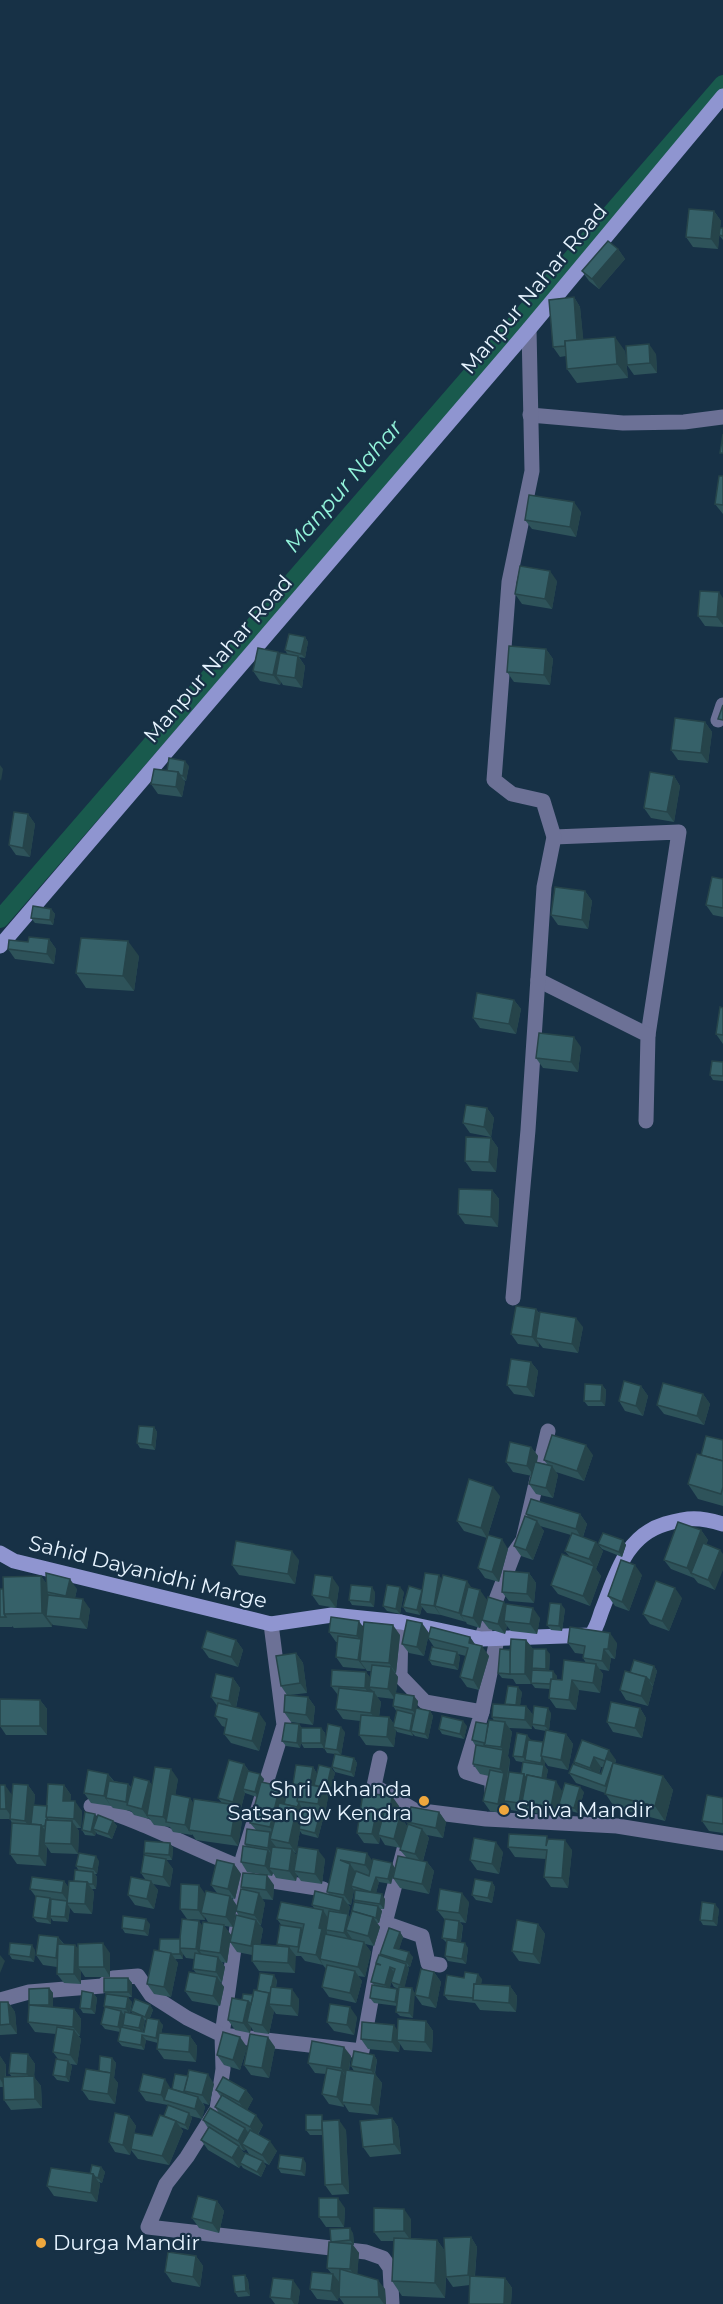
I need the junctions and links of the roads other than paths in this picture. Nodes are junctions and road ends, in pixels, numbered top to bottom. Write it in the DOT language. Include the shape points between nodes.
graph roads {
  1 [pos="723,96"];
  2 [pos="529,329"];
  3 [pos="531,415"];
  4 [pos="723,417"];
  5 [pos="723,705"];
  6 [pos="718,720"];
  7 [pos="554,837"];
  8 [pos="0,946"];
  9 [pos="538,980"];
  10 [pos="648,1035"];
  11 [pos="646,1121"];
  12 [pos="513,1298"];
  13 [pos="548,1431"];
  14 [pos="723,1524"];
  15 [pos="0,1553"];
  16 [pos="401,1622"];
  17 [pos="271,1624"];
  18 [pos="481,1639"];
  19 [pos="497,1639"];
  20 [pos="482,1712"];
  21 [pos="380,1758"];
  22 [pos="91,1806"];
  23 [pos="414,1810"];
  24 [pos="486,1819"];
  25 [pos="723,1843"];
  26 [pos="242,1871"];
  27 [pos="323,1889"];
  28 [pos="385,1923"];
  29 [pos="440,1965"];
  30 [pos="0,2000"];
  31 [pos="222,2035"];
  32 [pos="392,2304"];
  1 -- 2 [label="street, Manpur Nahar Road"];
  2 -- 3 [label="street"];
  2 -- 8 [label="street, Manpur Nahar Road"];
  3 -- 4 [label="street" via="623,423"];
  3 -- 7 [label="street" via="532,471 509,582 494,780 512,794 543,801"];
  5 -- 6 [label="street"];
  7 -- 9 [label="street" via="544,887"];
  7 -- 10 [label="street" via="679,832"];
  9 -- 10 [label="street"];
  9 -- 12 [label="street"];
  10 -- 11 [label="street"];
  13 -- 18 [label="street" via="523,1540 514,1553"];
  14 -- 19 [label="street, Sahid Dayanidhi Marge" via="702,1517 679,1520 636,1539 618,1569 591,1635"];
  15 -- 17 [label="street, Sahid Dayanidhi Marge" via="24,1564"];
  16 -- 17 [label="street, Sahid Dayanidhi Marge" via="332,1615"];
  16 -- 18 [label="street, Sahid Dayanidhi Marge"];
  16 -- 20 [label="street" via="400,1676 425,1702"];
  17 -- 26 [label="street" via="284,1725"];
  18 -- 19 [label="street, Sahid Dayanidhi Marge"];
  19 -- 20 [label="street"];
  20 -- 24 [label="street" via="465,1768 466,1772 494,1783"];
  21 -- 23 [label="street" via="374,1786"];
  22 -- 26 [label="street" via="147,1824"];
  23 -- 24 [label="street"];
  23 -- 28 [label="street"];
  24 -- 25 [label="street" via="617,1826"];
  26 -- 27 [label="street"];
  26 -- 31 [label="street"];
  28 -- 29 [label="street" via="422,1936 428,1963"];
  28 -- 31 [label="street" via="362,2051"];
  30 -- 31 [label="street" via="29,1992 102,1986 113,1978 138,1976 151,1995"];
  31 -- 32 [label="street" via="223,2069 217,2109 166,2184 148,2227 366,2252 383,2258 390,2268"];
}
